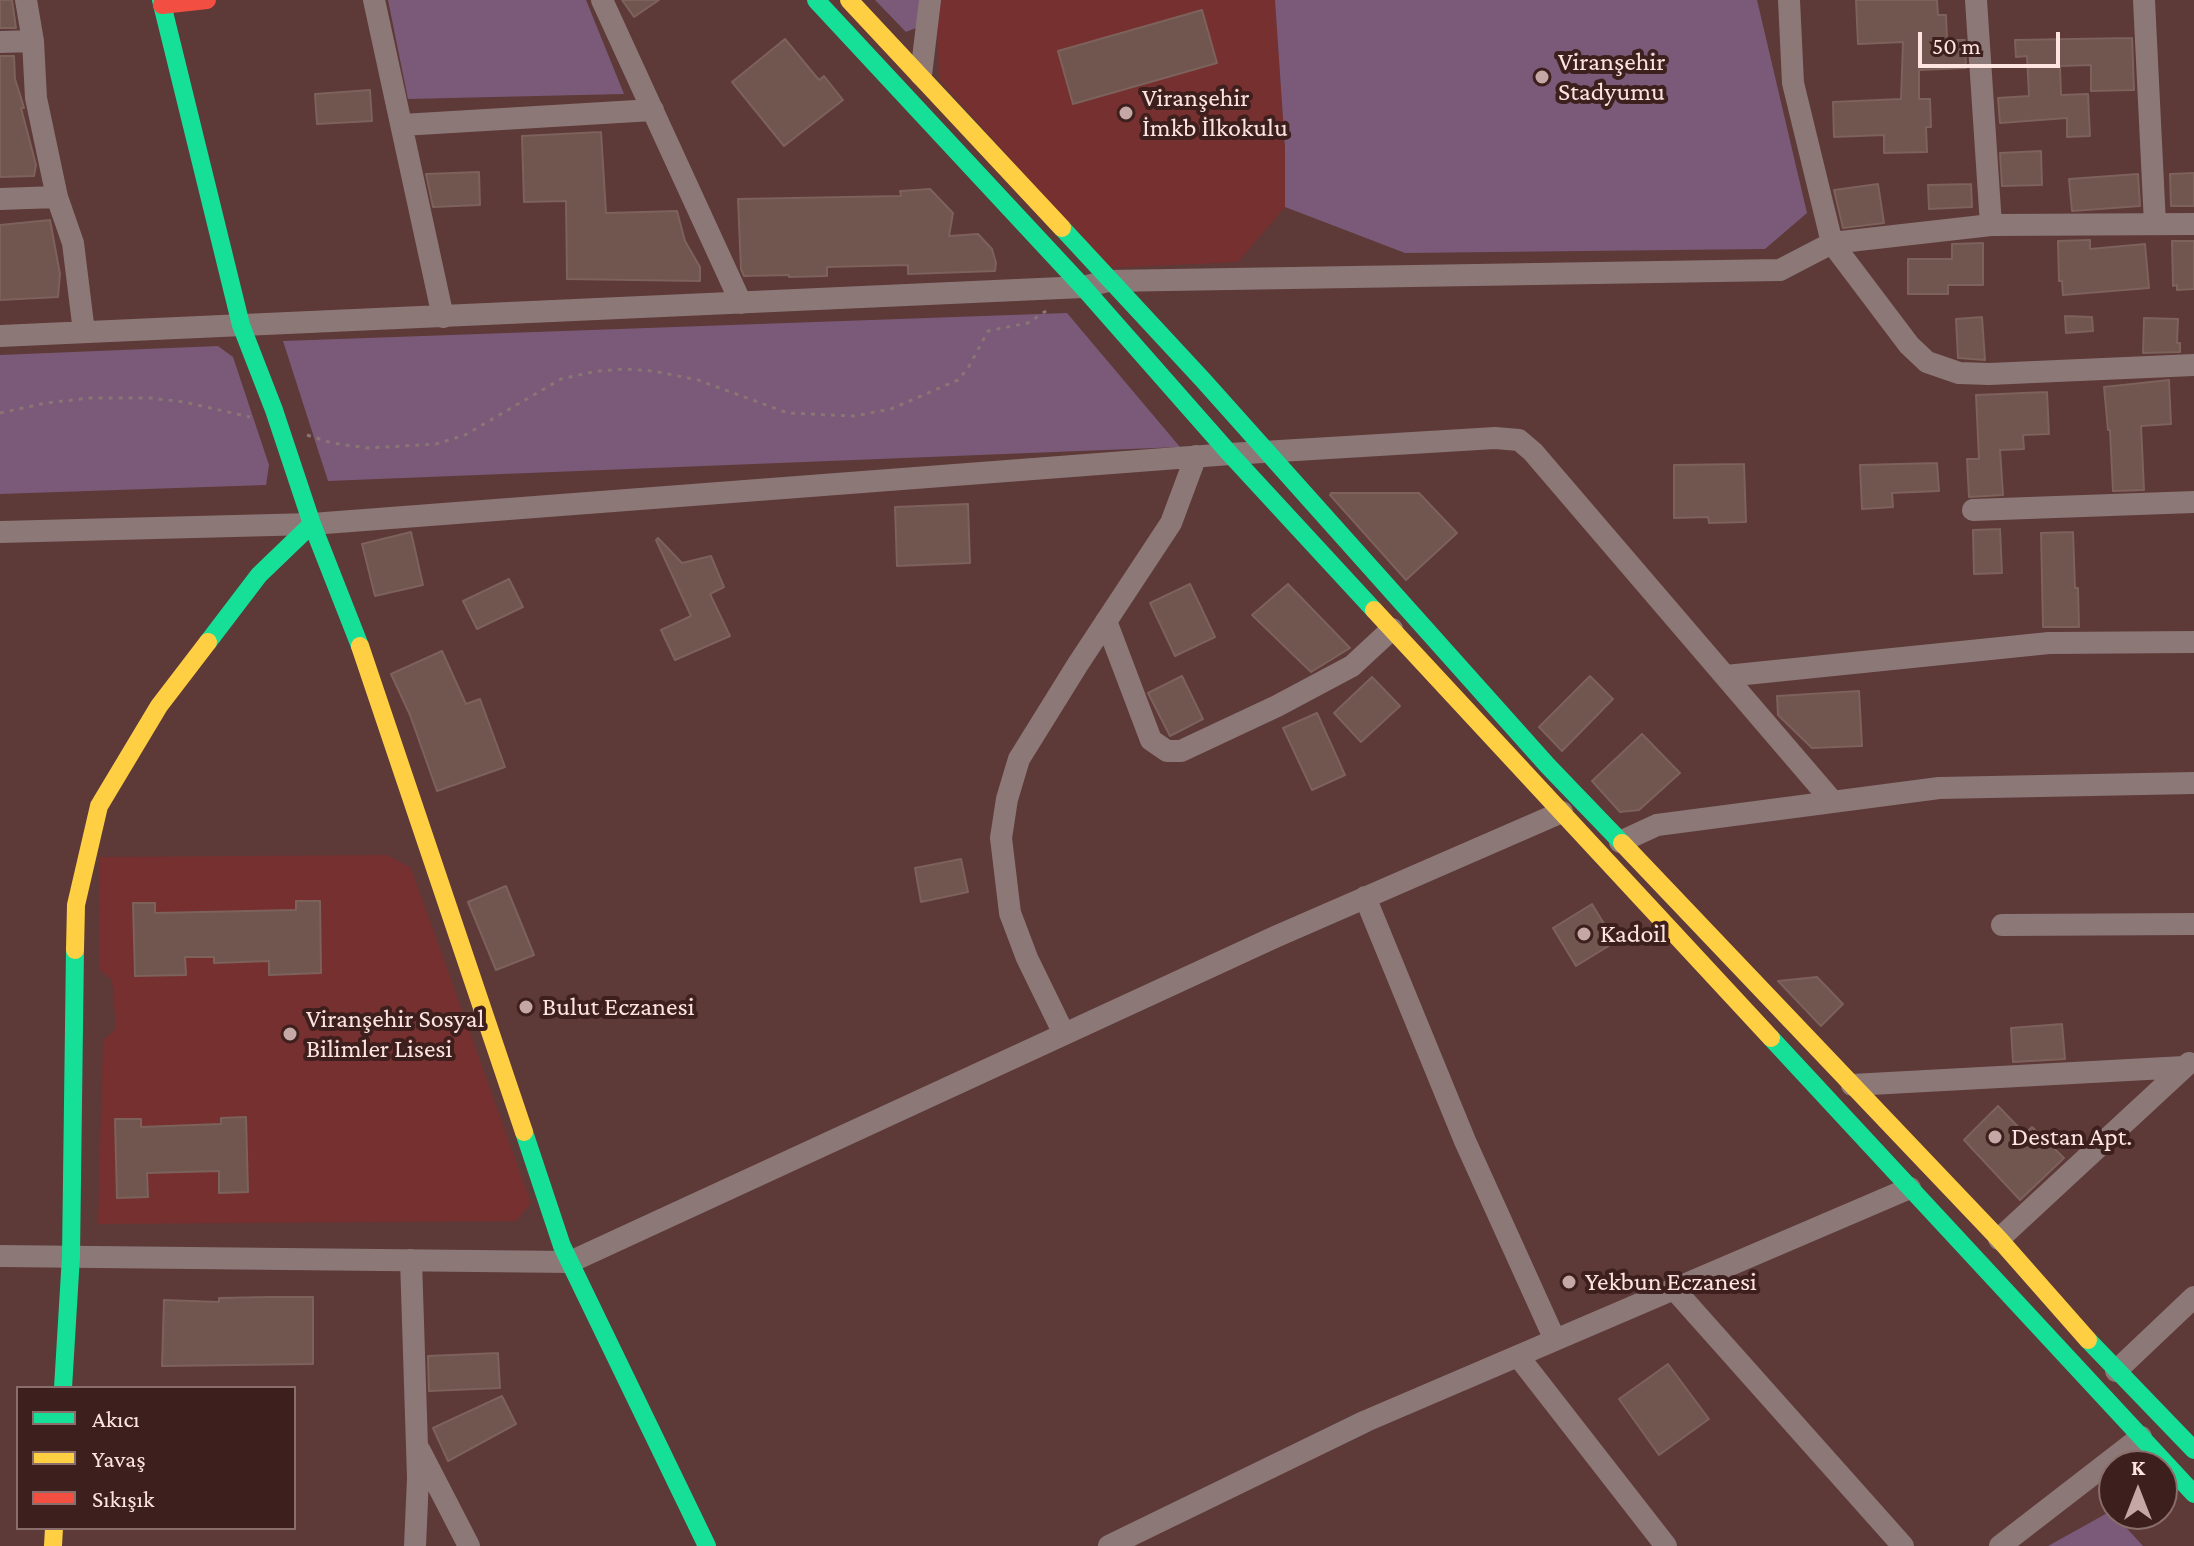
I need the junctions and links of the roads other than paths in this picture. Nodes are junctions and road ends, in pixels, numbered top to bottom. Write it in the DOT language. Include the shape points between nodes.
graph roads {
  1 [pos="26,0"];
  2 [pos="207,0"];
  3 [pos="374,0"];
  4 [pos="602,0"];
  5 [pos="816,0"];
  6 [pos="849,0"];
  7 [pos="930,0"];
  8 [pos="1789,0"];
  9 [pos="1976,0"];
  10 [pos="2144,0"];
  11 [pos="162,2"];
  12 [pos="33,41"];
  13 [pos="0,42"];
  14 [pos="921,75"];
  15 [pos="653,110"];
  16 [pos="402,125"];
  17 [pos="57,197"];
  18 [pos="0,199"];
  19 [pos="2155,224"];
  20 [pos="2194,224"];
  21 [pos="1991,225"];
  22 [pos="1832,243"];
  23 [pos="1108,281"];
  24 [pos="1083,287"];
  25 [pos="741,303"];
  26 [pos="443,317"];
  27 [pos="241,325"];
  28 [pos="84,332"];
  29 [pos="0,336"];
  30 [pos="2194,365"];
  31 [pos="1267,452"];
  32 [pos="1230,454"];
  33 [pos="1196,456"];
  34 [pos="2194,502"];
  35 [pos="1973,510"];
  36 [pos="312,524"];
  37 [pos="0,532"];
  38 [pos="1106,621"];
  39 [pos="1392,629"];
  40 [pos="2194,642"];
  41 [pos="1726,676"];
  42 [pos="2194,783"];
  43 [pos="1833,802"];
  44 [pos="1562,812"];
  45 [pos="1620,842"];
  46 [pos="1365,897"];
  47 [pos="2194,924"];
  48 [pos="2002,925"];
  49 [pos="1064,1034"];
  50 [pos="2189,1063"];
  51 [pos="1852,1085"];
  52 [pos="1910,1188"];
  53 [pos="1999,1239"];
  54 [pos="0,1256"];
  55 [pos="71,1256"];
  56 [pos="411,1260"];
  57 [pos="570,1262"];
  58 [pos="1674,1289"];
  59 [pos="2194,1297"];
  60 [pos="1555,1340"];
  61 [pos="1518,1356"];
  62 [pos="2116,1371"];
  63 [pos="63,1386"];
  64 [pos="2141,1437"];
  65 [pos="417,1444"];
  66 [pos="2194,1450"];
  67 [pos="2194,1494"];
  68 [pos="415,1546"];
  69 [pos="469,1546"];
  70 [pos="707,1546"];
  71 [pos="1109,1546"];
  72 [pos="1666,1546"];
  73 [pos="1903,1546"];
  74 [pos="2000,1546"];
  1 -- 12 [label="street"];
  2 -- 11 [label="street"];
  3 -- 16 [label="street"];
  4 -- 15 [label="street"];
  5 -- 24 [label="street"];
  6 -- 14 [label="street"];
  7 -- 14 [label="street"];
  8 -- 22 [label="street" via="1793,83"];
  9 -- 21 [label="street"];
  10 -- 19 [label="street"];
  11 -- 27 [label="street"];
  12 -- 13 [label="street"];
  12 -- 17 [label="street" via="36,98"];
  14 -- 23 [label="street"];
  15 -- 16 [label="street"];
  15 -- 25 [label="street"];
  16 -- 26 [label="street"];
  17 -- 18 [label="street"];
  17 -- 28 [label="street" via="73,243"];
  19 -- 20 [label="street"];
  19 -- 21 [label="street"];
  21 -- 22 [label="street"];
  22 -- 23 [label="street" via="1780,270"];
  22 -- 30 [label="street" via="1909,345 1941,368 1989,374"];
  23 -- 24 [label="street"];
  23 -- 31 [label="street"];
  24 -- 25 [label="street"];
  24 -- 32 [label="street"];
  25 -- 26 [label="street"];
  26 -- 27 [label="street"];
  27 -- 28 [label="street"];
  27 -- 36 [label="street"];
  28 -- 29 [label="street"];
  31 -- 32 [label="street"];
  31 -- 41 [label="street" via="1519,440"];
  31 -- 45 [label="street"];
  32 -- 33 [label="street"];
  32 -- 39 [label="street"];
  33 -- 36 [label="street"];
  33 -- 38 [label="street" via="1171,523"];
  34 -- 35 [label="street"];
  36 -- 37 [label="street"];
  36 -- 55 [label="street" via="259,575 159,706 99,806 76,905"];
  36 -- 57 [label="street" via="371,676"];
  38 -- 39 [label="street" via="1151,740 1167,751 1181,751 1352,666"];
  38 -- 49 [label="street" via="1019,759 1001,838 1010,913"];
  39 -- 44 [label="street"];
  40 -- 41 [label="street" via="2049,643"];
  41 -- 43 [label="street"];
  42 -- 43 [label="street" via="1939,788"];
  43 -- 45 [label="street" via="1657,825"];
  44 -- 46 [label="street"];
  44 -- 52 [label="street"];
  45 -- 51 [label="street"];
  46 -- 49 [label="street"];
  46 -- 60 [label="street" via="1465,1141"];
  47 -- 48 [label="street"];
  49 -- 57 [label="street"];
  50 -- 51 [label="street"];
  50 -- 53 [label="street"];
  51 -- 53 [label="street"];
  52 -- 58 [label="street"];
  52 -- 64 [label="street"];
  53 -- 62 [label="street"];
  54 -- 55 [label="street"];
  55 -- 56 [label="street"];
  55 -- 63 [label="street"];
  56 -- 57 [label="street"];
  56 -- 65 [label="street"];
  57 -- 70 [label="street"];
  58 -- 60 [label="street"];
  58 -- 73 [label="street"];
  59 -- 62 [label="street"];
  60 -- 61 [label="street"];
  61 -- 71 [label="street" via="1366,1421"];
  61 -- 72 [label="street"];
  62 -- 66 [label="street"];
  64 -- 67 [label="street"];
  64 -- 74 [label="street"];
  65 -- 68 [label="street"];
  65 -- 69 [label="street"];
}
